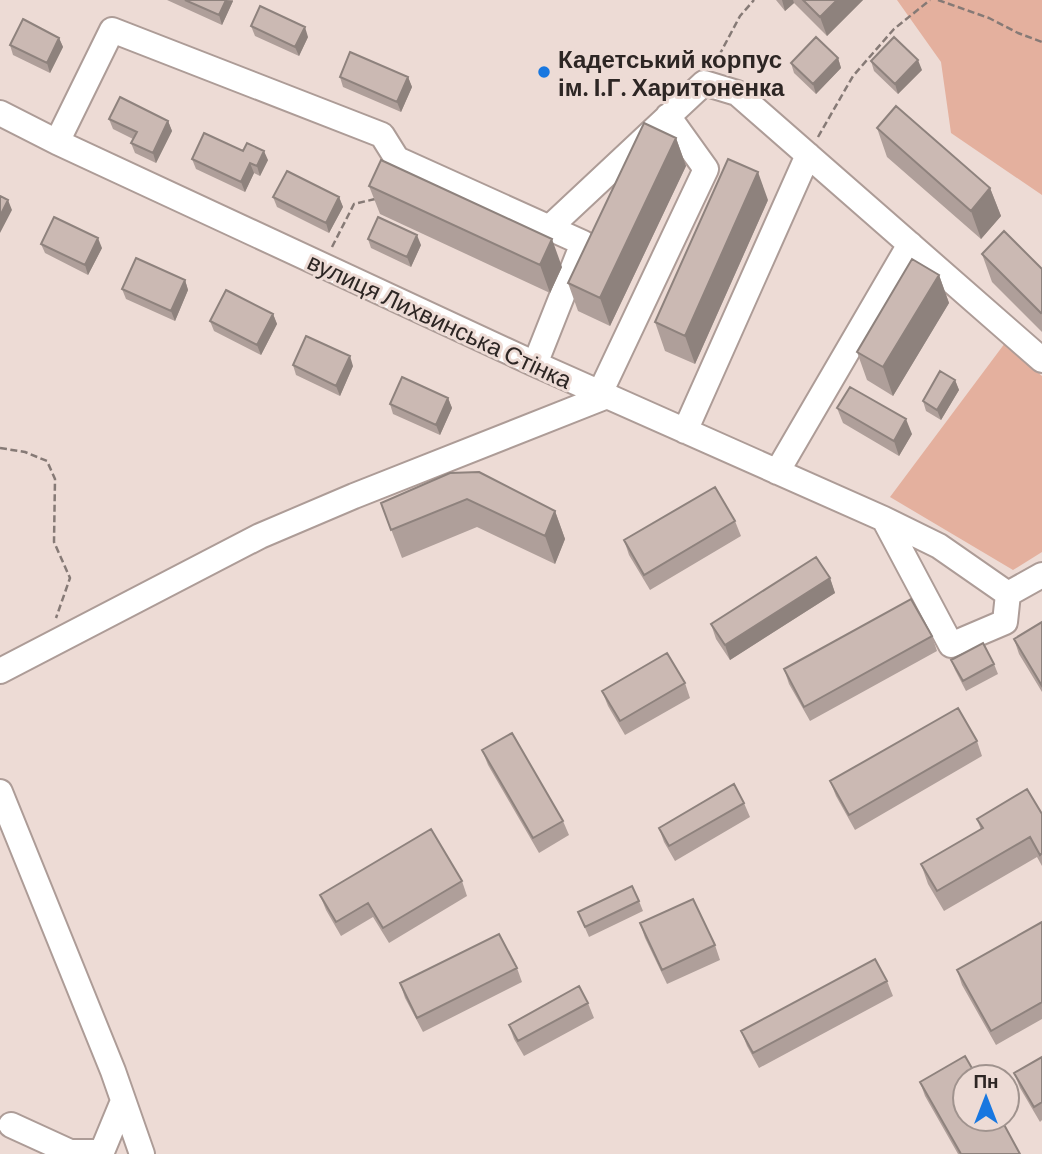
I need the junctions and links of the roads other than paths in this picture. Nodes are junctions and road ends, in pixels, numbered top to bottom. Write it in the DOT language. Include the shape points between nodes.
graph roads {
  1 [pos="0,113"];
  2 [pos="668,116"];
  3 [pos="57,142"];
  4 [pos="808,155"];
  5 [pos="548,228"];
  6 [pos="910,244"];
  7 [pos="1042,360"];
  8 [pos="536,364"];
  9 [pos="604,395"];
  10 [pos="685,431"];
  11 [pos="777,471"];
  12 [pos="884,519"];
  13 [pos="1042,575"];
  14 [pos="1008,594"];
  15 [pos="0,671"];
  16 [pos="0,792"];
  17 [pos="123,1101"];
  18 [pos="11,1125"];
  19 [pos="102,1153"];
  20 [pos="142,1154"];
  1 -- 3 [label="street, вулиця Лихвинська Стінка"];
  2 -- 4 [label="street" via="704,83 737,93"];
  2 -- 5 [label="street"];
  2 -- 9 [label="street" via="706,169"];
  3 -- 5 [label="street" via="112,30 382,135 397,159"];
  3 -- 8 [label="street, вулиця Лихвинська Стінка"];
  4 -- 6 [label="street"];
  4 -- 10 [label="street"];
  5 -- 8 [label="street" via="583,243"];
  6 -- 7 [label="street"];
  6 -- 11 [label="street"];
  8 -- 9 [label="street, вулиця Лихвинська Стінка"];
  9 -- 10 [label="street, вулиця Лихвинська Стінка"];
  9 -- 15 [label="street" via="260,536"];
  10 -- 11 [label="street, вулиця Лихвинська Стінка"];
  11 -- 12 [label="street, вулиця Лихвинська Стінка"];
  12 -- 14 [label="street, вулиця Лихвинська Стінка" via="939,546"];
  12 -- 14 [label="street" via="951,645 1005,622"];
  13 -- 14 [label="street"];
  16 -- 17 [label="street"];
  17 -- 19 [label="street"];
  17 -- 20 [label="street"];
  18 -- 19 [label="street" via="70,1152"];
}
